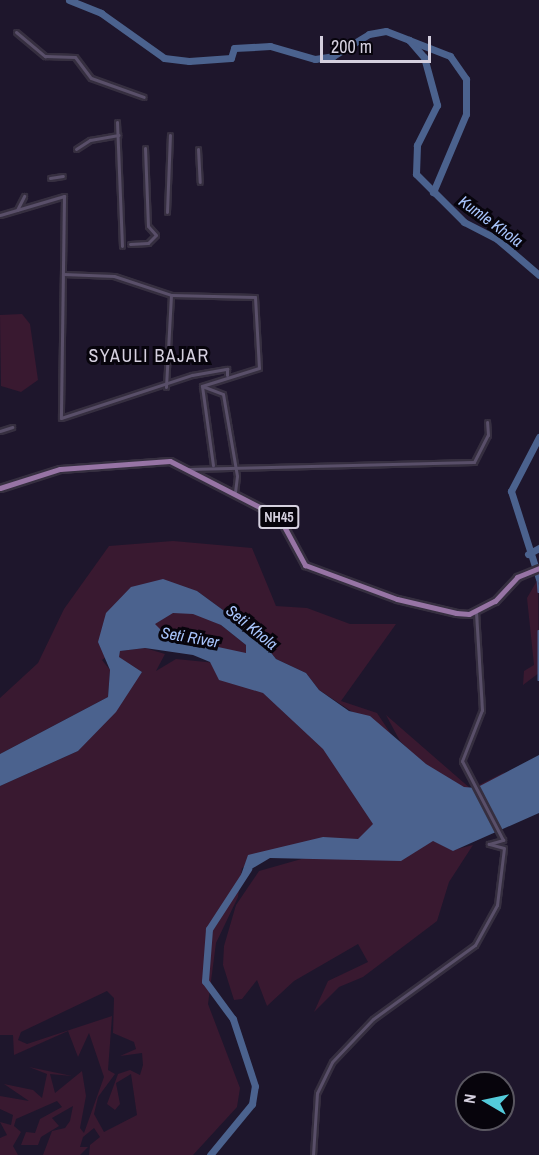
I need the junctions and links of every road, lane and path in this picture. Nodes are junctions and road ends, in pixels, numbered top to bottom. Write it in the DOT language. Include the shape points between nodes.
graph roads {
  1 [pos="16,32"];
  2 [pos="144,97"];
  3 [pos="117,122"];
  4 [pos="119,135"];
  5 [pos="170,135"];
  6 [pos="145,148"];
  7 [pos="76,149"];
  8 [pos="198,149"];
  9 [pos="63,176"];
  10 [pos="50,178"];
  11 [pos="200,182"];
  12 [pos="24,196"];
  13 [pos="16,211"];
  14 [pos="167,212"];
  15 [pos="0,215"];
  16 [pos="130,244"];
  17 [pos="122,246"];
  18 [pos="63,274"];
  19 [pos="171,295"];
  20 [pos="227,375"];
  21 [pos="202,386"];
  22 [pos="166,387"];
  23 [pos="487,422"];
  24 [pos="12,427"];
  25 [pos="0,431"];
  26 [pos="213,465"];
  27 [pos="236,466"];
  28 [pos="189,469"];
  29 [pos="0,488"];
  30 [pos="235,493"];
  31 [pos="539,568"];
  32 [pos="476,612"];
  33 [pos="313,1155"];
  1 -- 2 [label="street" via="45,56 75,57 91,78"];
  3 -- 4 [label="street"];
  4 -- 7 [label="street" via="90,140"];
  4 -- 17 [label="street"];
  5 -- 14 [label="street"];
  6 -- 16 [label="street" via="148,226 156,235 148,243"];
  8 -- 11 [label="street"];
  9 -- 10 [label="street"];
  12 -- 13 [label="street"];
  13 -- 15 [label="street"];
  13 -- 18 [label="street" via="64,196"];
  18 -- 19 [label="street" via="114,276"];
  18 -- 22 [label="street" via="62,418"];
  19 -- 20 [label="street" via="255,297 259,368"];
  19 -- 22 [label="street"];
  20 -- 21 [label="street"];
  20 -- 22 [label="street" via="227,369 192,375"];
  21 -- 26 [label="street"];
  21 -- 27 [label="street" via="223,394"];
  23 -- 27 [label="street" via="488,435 474,462"];
  24 -- 25 [label="street"];
  26 -- 27 [label="street"];
  26 -- 28 [label="street"];
  27 -- 30 [label="street"];
  28 -- 29 [label="main road, NH45" via="162,460 60,469"];
  28 -- 30 [label="main road, NH45"];
  30 -- 32 [label="main road, NH45" via="279,517 305,565 414,604"];
  31 -- 32 [label="main road" via="524,573"];
  32 -- 33 [label="street" via="482,710 462,757 464,769 503,842 489,844 504,848 500,893 480,939 368,1024 332,1062 317,1093"];
}
